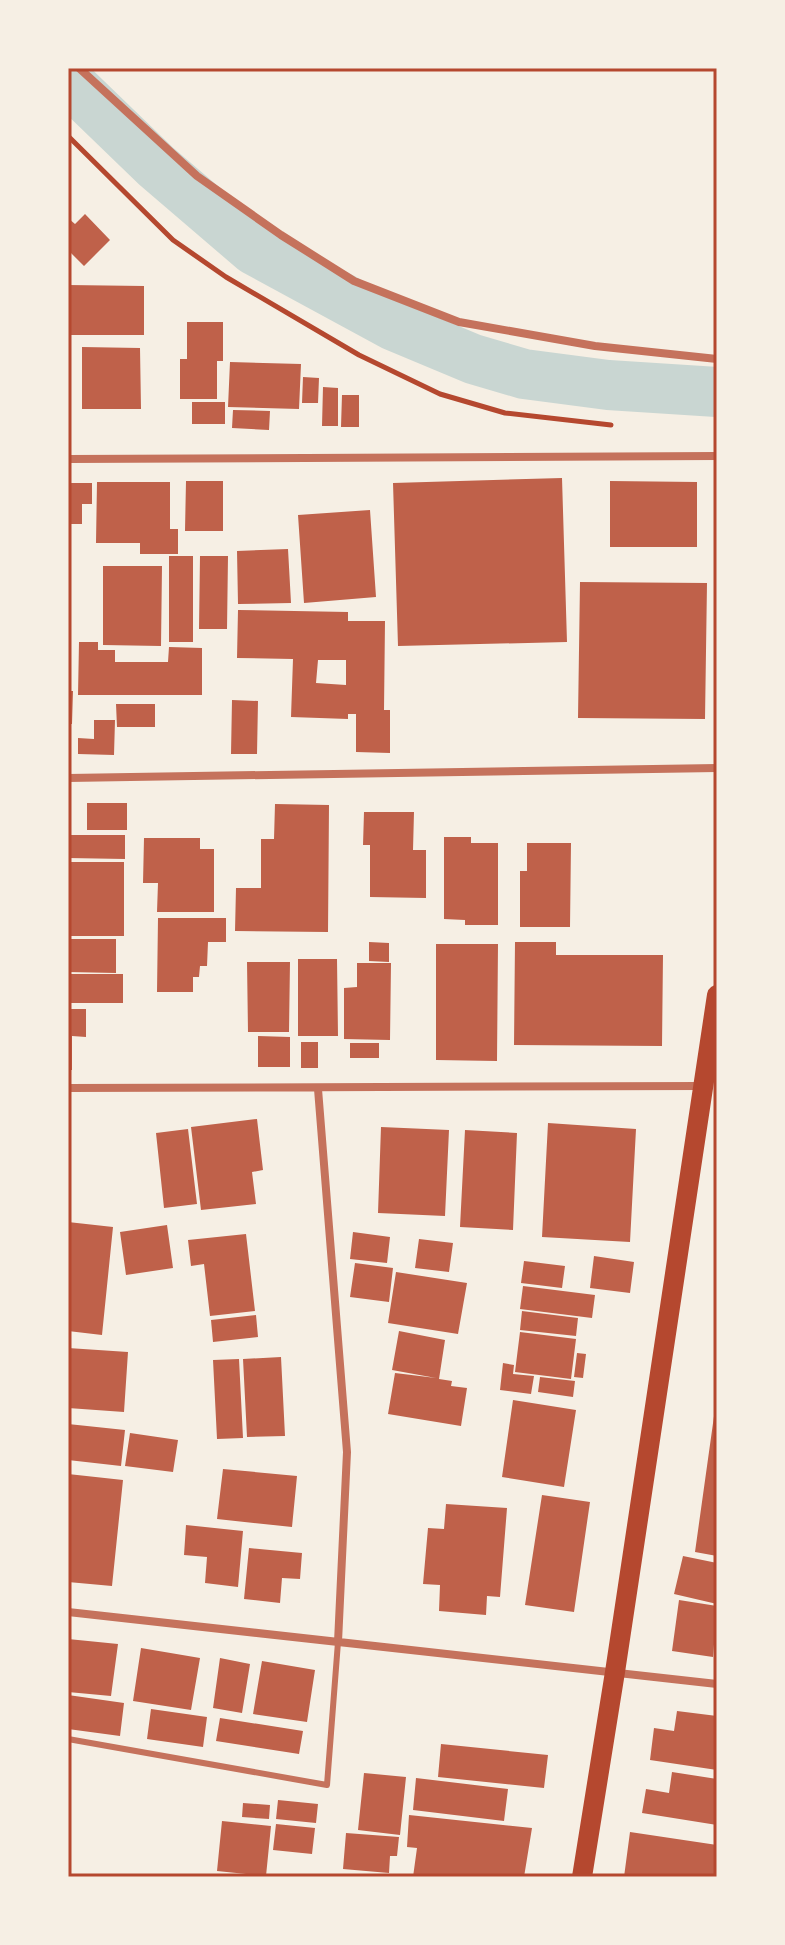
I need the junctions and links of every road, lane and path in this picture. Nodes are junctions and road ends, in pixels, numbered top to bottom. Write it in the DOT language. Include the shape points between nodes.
graph roads {
  1 [pos="79,68"];
  2 [pos="68,136"];
  3 [pos="717,359"];
  4 [pos="625,426"];
  5 [pos="717,456"];
  6 [pos="68,459"];
  7 [pos="717,768"];
  8 [pos="68,778"];
  9 [pos="717,995"];
  10 [pos="715,1019"];
  11 [pos="702,1086"];
  12 [pos="68,1088"];
  13 [pos="318,1089"];
  14 [pos="68,1612"];
  15 [pos="338,1642"];
  16 [pos="615,1672"];
  17 [pos="717,1684"];
  18 [pos="68,1739"];
  19 [pos="582,1877"];
  1 -- 3 [label="street" via="197,176 354,281 459,322 595,346"];
  2 -- 4 [label="path" via="173,240 359,355 440,394 505,413"];
  5 -- 6 [label="street"];
  7 -- 8 [label="street"];
  9 -- 10 [label="main road"];
  10 -- 11 [label="main road"];
  11 -- 13 [label="street"];
  11 -- 16 [label="main road"];
  12 -- 13 [label="street"];
  13 -- 15 [label="street" via="347,1452"];
  14 -- 15 [label="street"];
  15 -- 16 [label="street"];
  15 -- 18 [label="lane" via="327,1785"];
  16 -- 17 [label="street"];
  16 -- 19 [label="main road"];
}
